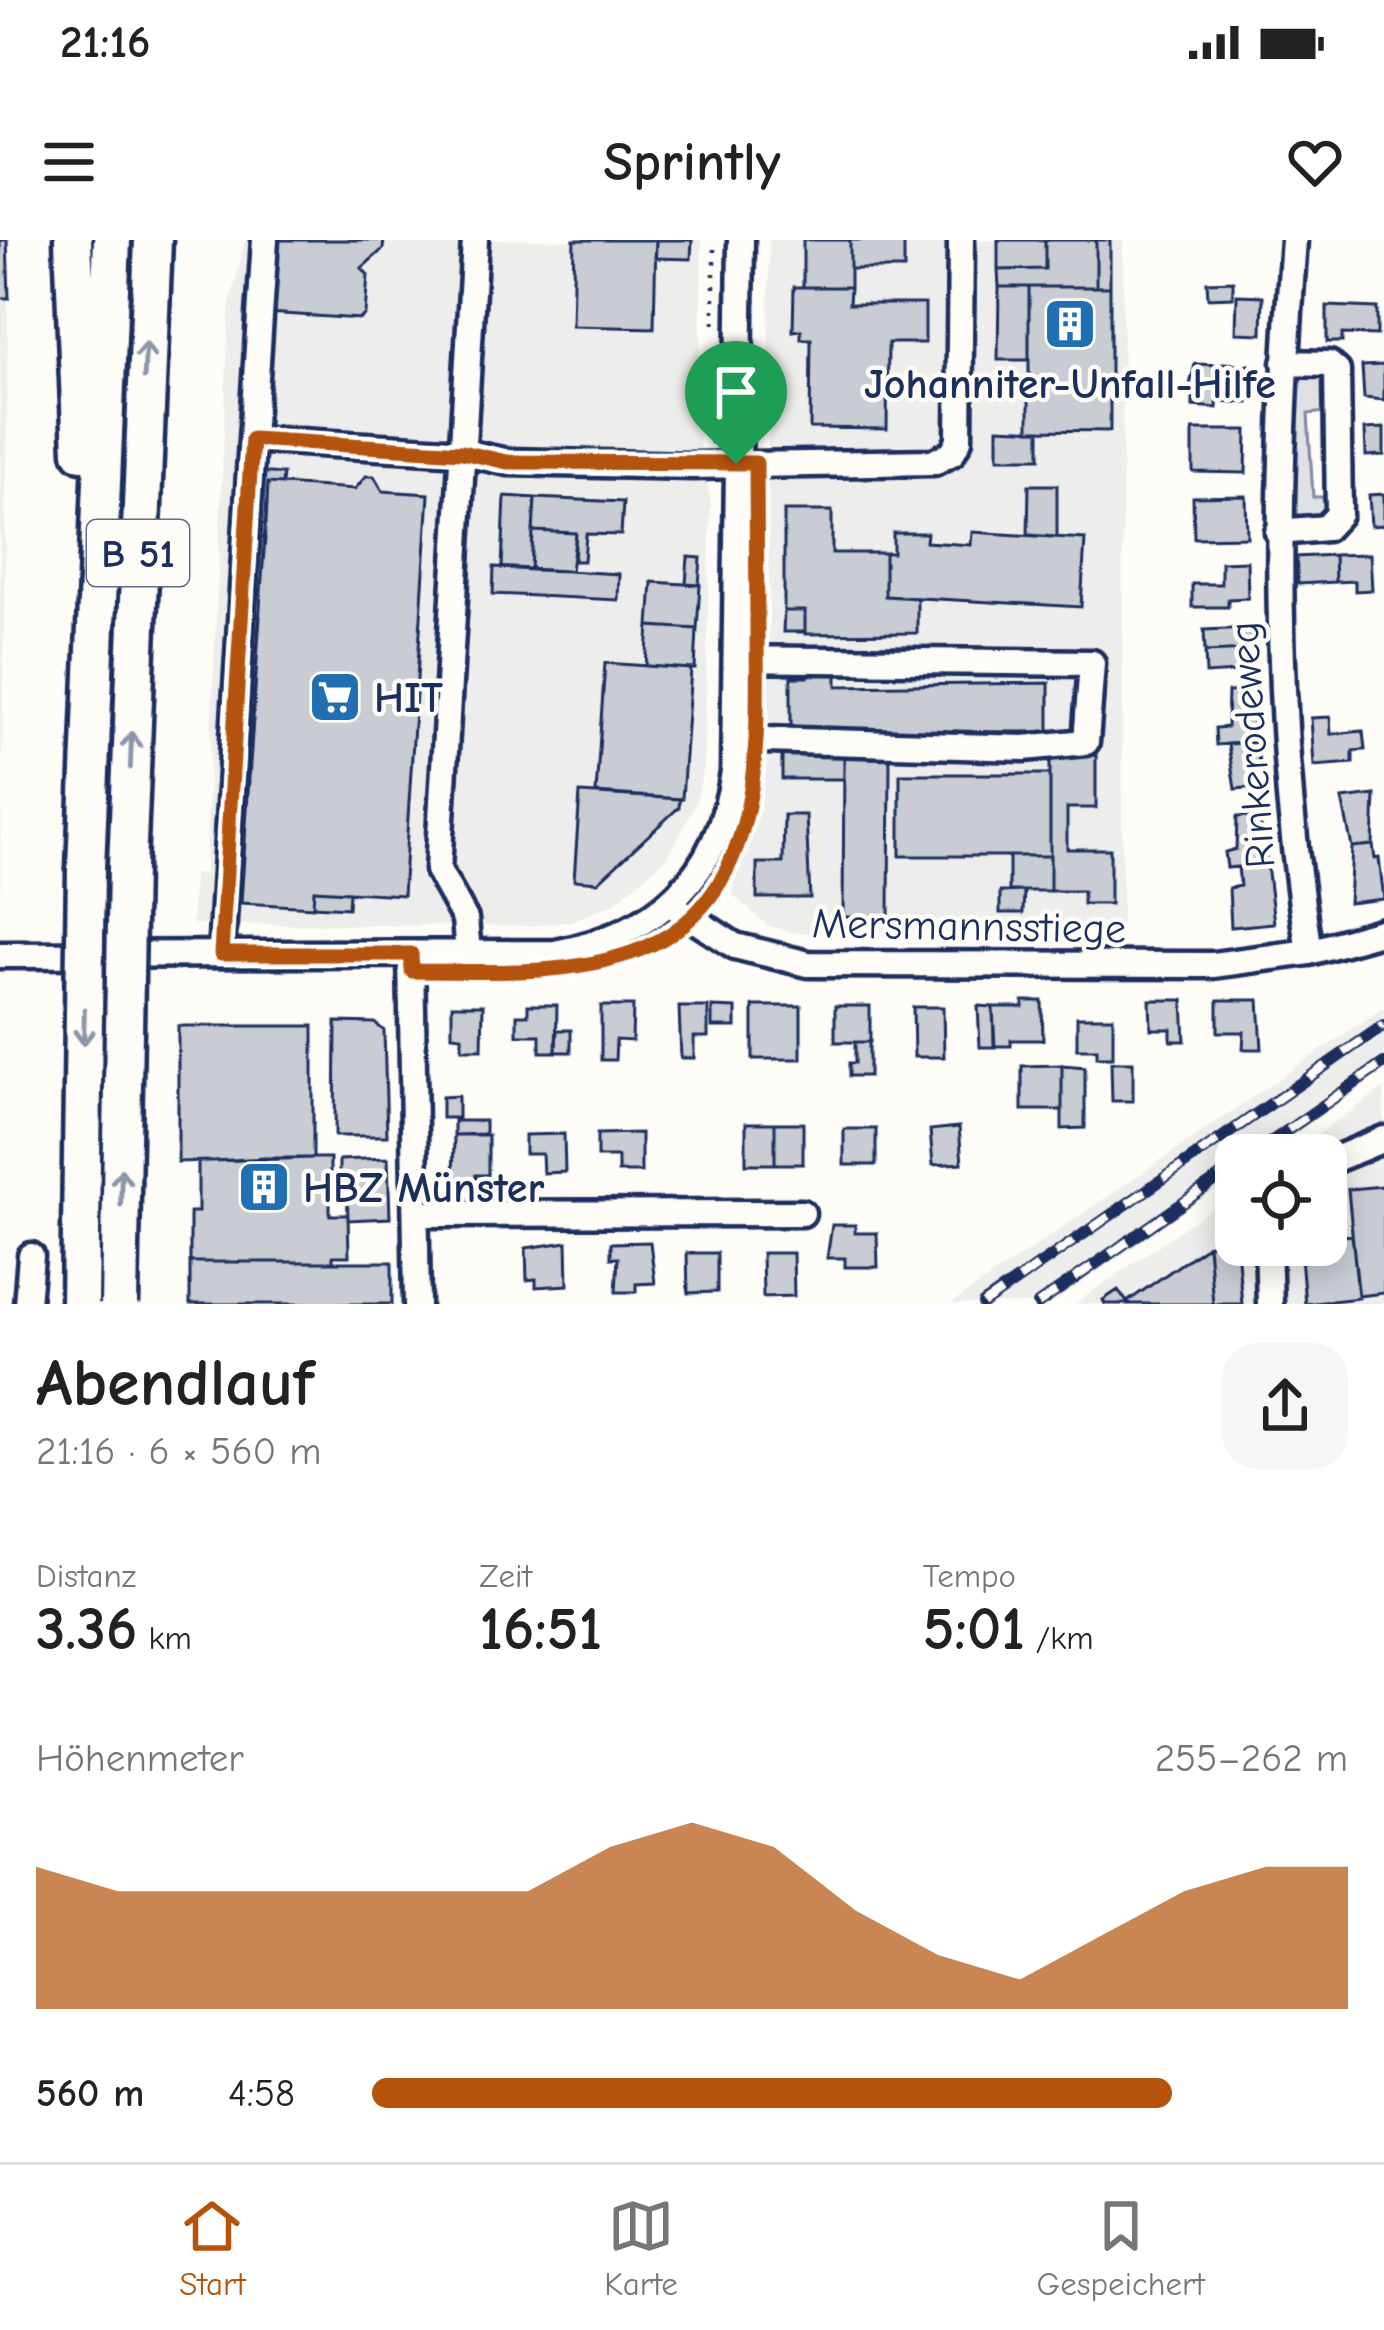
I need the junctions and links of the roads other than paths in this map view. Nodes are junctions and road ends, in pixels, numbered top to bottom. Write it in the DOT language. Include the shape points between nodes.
graph roads {
  1 [pos="73,240"];
  2 [pos="112,240"];
  3 [pos="153,240"];
  4 [pos="265,240"];
  5 [pos="475,240"];
  6 [pos="741,240"];
  7 [pos="961,240"];
  8 [pos="1294,240"];
  9 [pos="1285,363"];
  10 [pos="252,439"];
  11 [pos="462,452"];
  12 [pos="726,464"];
  13 [pos="1278,532"];
  14 [pos="94,621"];
  15 [pos="736,659"];
  16 [pos="736,740"];
  17 [pos="670,904"];
  18 [pos="1384,931"];
  19 [pos="1309,952"];
  20 [pos="221,954"];
  21 [pos="411,954"];
  22 [pos="0,955"];
  23 [pos="468,955"];
  24 [pos="1384,1139"];
  25 [pos="1347,1154"];
  26 [pos="802,1213"];
  27 [pos="416,1214"];
  28 [pos="31,1256"];
  29 [pos="1269,1266"];
  30 [pos="28,1304"];
  31 [pos="80,1304"];
  32 [pos="119,1304"];
  33 [pos="417,1304"];
  34 [pos="1270,1304"];
  1 -- 14 [label="highway, B 51"];
  2 -- 14 [label="highway, B 51"];
  32 -- 3 [label="highway, B 51, one-way, bridge"];
  4 -- 10 [label="street"];
  5 -- 11 [label="street"];
  6 -- 12 [label="street"];
  7 -- 12 [label="street" via="959,440 952,453 919,463"];
  8 -- 9 [label="street, Rinkerodeweg"];
  9 -- 13 [label="street, Rinkerodeweg"];
  9 -- 13 [label="street" via="1337,371 1340,514 1326,528"];
  10 -- 11 [label="street"];
  10 -- 20 [label="street"];
  11 -- 12 [label="street" via="507,462"];
  11 -- 23 [label="street" via="438,869 465,919"];
  12 -- 15 [label="street"];
  13 -- 19 [label="street, Rinkerodeweg" via="1290,779"];
  14 -- 31 [label="highway, B 51, one-way, bridge"];
  15 -- 16 [label="street"];
  15 -- 16 [label="street" via="1092,663 1086,742 1024,748"];
  16 -- 17 [label="street" via="718,837"];
  17 -- 19 [label="street, Mersmannsstiege" via="735,946 808,964 1161,966"];
  17 -- 23 [label="street" via="633,930 587,946"];
  18 -- 19 [label="street, Mersmannsstiege"];
  20 -- 21 [label="street"];
  20 -- 22 [label="street"];
  21 -- 23 [label="street"];
  21 -- 27 [label="street"];
  24 -- 25 [label="street"];
  26 -- 27 [label="street"];
  27 -- 33 [label="street"];
  28 -- 30 [label="street"];
  29 -- 34 [label="street"];
}
